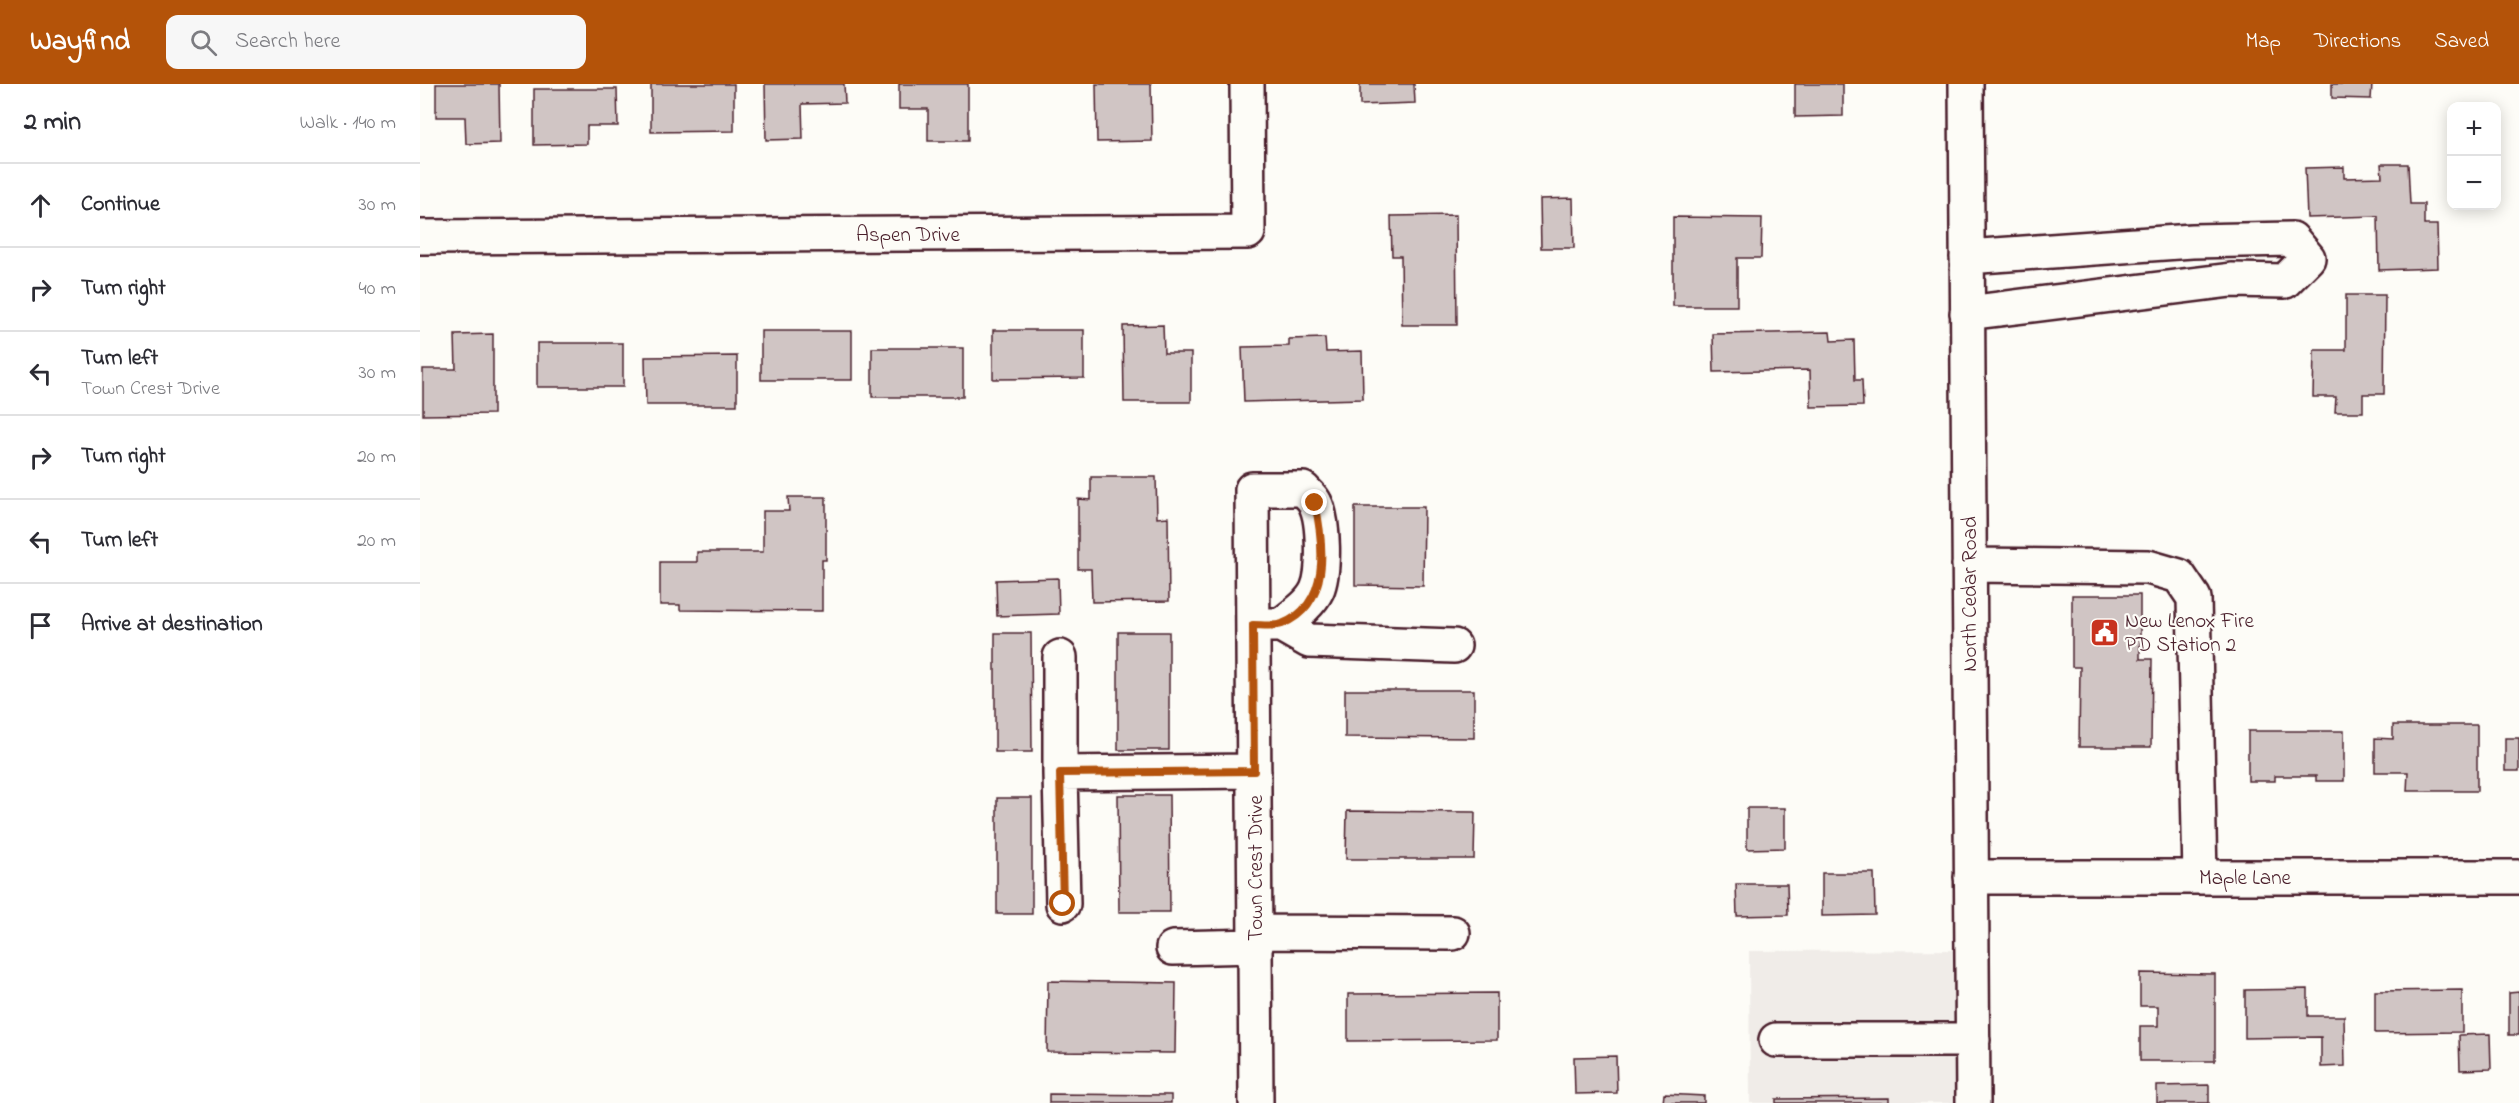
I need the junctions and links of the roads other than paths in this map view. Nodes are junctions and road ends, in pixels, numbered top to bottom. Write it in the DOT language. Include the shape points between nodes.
graph roads {
  1 [pos="1247,84"];
  2 [pos="1966,84"];
  3 [pos="420,237"];
  4 [pos="1967,257"];
  5 [pos="1967,313"];
  6 [pos="1969,565"];
  7 [pos="1267,625"];
  8 [pos="1454,646"];
  9 [pos="1060,657"];
  10 [pos="1254,771"];
  11 [pos="1060,773"];
  12 [pos="1971,877"];
  13 [pos="2200,877"];
  14 [pos="2519,877"];
  15 [pos="1063,904"];
  16 [pos="1453,933"];
  17 [pos="1255,939"];
  18 [pos="1173,948"];
  19 [pos="1776,1040"];
  20 [pos="1972,1040"];
  21 [pos="1256,1103"];
  22 [pos="1973,1103"];
  1 -- 3 [label="street, Aspen Drive" via="1248,232"];
  2 -- 4 [label="street, North Cedar Road"];
  4 -- 5 [label="street, North Cedar Road"];
  4 -- 5 [label="street" via="2192,241 2292,239 2308,258 2285,281 2231,280"];
  5 -- 6 [label="street, North Cedar Road"];
  6 -- 12 [label="street, North Cedar Road"];
  6 -- 13 [label="street" via="2148,567 2179,576 2194,598"];
  7 -- 7 [label="street, Town Crest Drive" via="1252,489 1303,489 1315,503 1322,534 1317,590 1306,604"];
  7 -- 8 [label="street" via="1309,641"];
  7 -- 10 [label="street, Town Crest Drive"];
  9 -- 11 [label="street"];
  10 -- 11 [label="street"];
  10 -- 17 [label="street, Town Crest Drive"];
  11 -- 15 [label="street"];
  12 -- 13 [label="street, Maple Lane"];
  12 -- 20 [label="street, North Cedar Road"];
  13 -- 14 [label="street, Maple Lane"];
  16 -- 17 [label="street"];
  17 -- 18 [label="street"];
  17 -- 21 [label="street, Town Crest Drive"];
  19 -- 20 [label="street"];
  20 -- 22 [label="street, North Cedar Road"];
}
